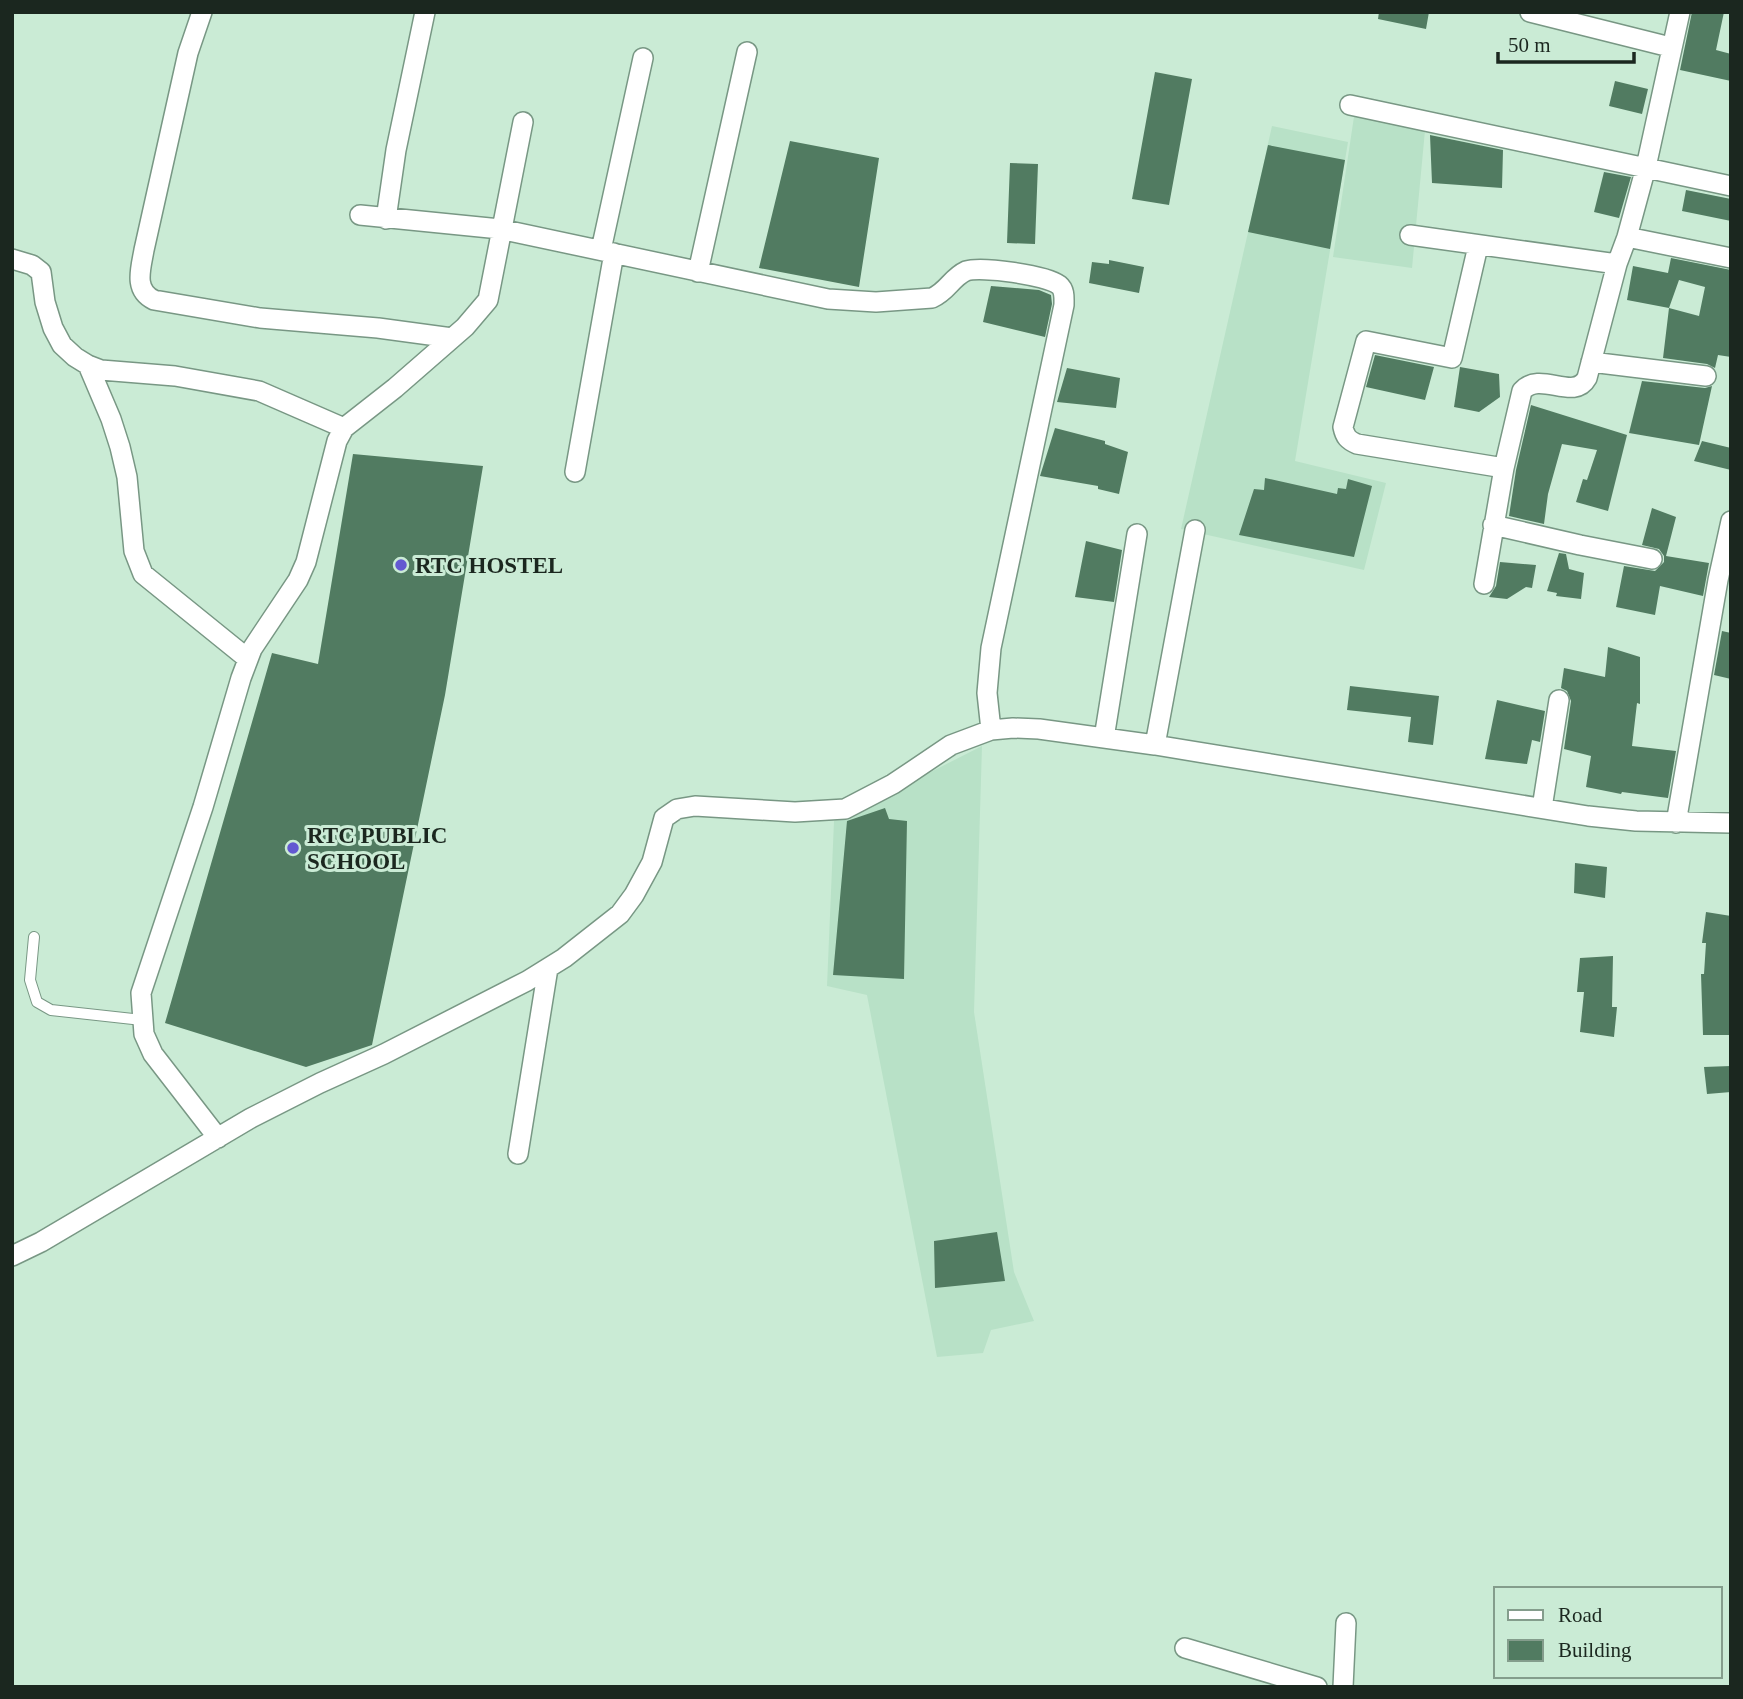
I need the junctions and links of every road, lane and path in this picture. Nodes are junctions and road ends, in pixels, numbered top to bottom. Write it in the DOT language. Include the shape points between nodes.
graph roads {
  1 [pos="202,12"];
  2 [pos="425,12"];
  3 [pos="1530,12"];
  4 [pos="1680,12"];
  5 [pos="1670,47"];
  6 [pos="747,52"];
  7 [pos="643,58"];
  8 [pos="1350,105"];
  9 [pos="523,122"];
  10 [pos="1646,167"];
  11 [pos="1731,186"];
  12 [pos="360,215"];
  13 [pos="386,219"];
  14 [pos="500,229"];
  15 [pos="1410,235"];
  16 [pos="1627,237"];
  17 [pos="1478,246"];
  18 [pos="607,252"];
  19 [pos="1731,258"];
  20 [pos="12,259"];
  21 [pos="1617,264"];
  22 [pos="698,272"];
  23 [pos="452,338"];
  24 [pos="1591,362"];
  25 [pos="88,365"];
  26 [pos="1706,376"];
  27 [pos="344,428"];
  28 [pos="1504,468"];
  29 [pos="575,472"];
  30 [pos="1731,521"];
  31 [pos="1493,525"];
  32 [pos="1195,530"];
  33 [pos="1137,534"];
  34 [pos="1652,559"];
  35 [pos="1484,584"];
  36 [pos="248,659"];
  37 [pos="1559,700"];
  38 [pos="991,730"];
  39 [pos="1104,738"];
  40 [pos="1155,744"];
  41 [pos="1542,808"];
  42 [pos="1676,822"];
  43 [pos="1731,823"];
  44 [pos="34,937"];
  45 [pos="548,968"];
  46 [pos="142,1020"];
  47 [pos="218,1138"];
  48 [pos="518,1154"];
  49 [pos="12,1256"];
  50 [pos="1346,1623"];
  51 [pos="1185,1648"];
  52 [pos="1317,1687"];
  53 [pos="1343,1687"];
  1 -- 23 [label="street" via="188,53 144,250 139,281 144,293 154,300 260,318"];
  2 -- 13 [label="street"];
  3 -- 5 [label="street"];
  4 -- 5 [label="street"];
  5 -- 10 [label="street"];
  6 -- 22 [label="street"];
  7 -- 18 [label="street"];
  8 -- 10 [label="street"];
  9 -- 14 [label="street"];
  10 -- 11 [label="street"];
  10 -- 16 [label="street"];
  12 -- 13 [label="street"];
  13 -- 14 [label="street"];
  14 -- 18 [label="street"];
  14 -- 23 [label="street" via="488,300"];
  15 -- 17 [label="street"];
  16 -- 19 [label="street"];
  16 -- 21 [label="street"];
  17 -- 21 [label="street"];
  17 -- 28 [label="street" via="1452,358 1366,341 1343,427 1349,441"];
  18 -- 22 [label="street"];
  18 -- 29 [label="street"];
  20 -- 25 [label="street" via="41,272 53,328 62,345"];
  21 -- 24 [label="street"];
  22 -- 38 [label="street" via="848,302 932,298 943,293 956,276 981,268 1048,280 1064,292 991,648 987,693"];
  23 -- 27 [label="street"];
  24 -- 26 [label="street"];
  24 -- 28 [label="street" via="1587,378 1577,388 1536,382 1522,391"];
  25 -- 27 [label="street" via="259,391"];
  25 -- 36 [label="street" via="125,467 134,551 142,574"];
  27 -- 36 [label="street" via="330,462 298,580"];
  28 -- 31 [label="street"];
  30 -- 42 [label="street"];
  31 -- 34 [label="street"];
  31 -- 35 [label="street"];
  32 -- 40 [label="street"];
  33 -- 39 [label="street"];
  36 -- 46 [label="street" via="141,993"];
  37 -- 41 [label="street"];
  38 -- 39 [label="street" via="1039,729"];
  38 -- 45 [label="street" via="951,745 845,809 677,809 664,818 652,862 620,914"];
  39 -- 40 [label="street"];
  40 -- 41 [label="street"];
  41 -- 42 [label="street"];
  42 -- 43 [label="street"];
  44 -- 46 [label="lane" via="30,979 37,1002 51,1010"];
  45 -- 47 [label="street"];
  45 -- 48 [label="street"];
  46 -- 47 [label="street" via="153,1054"];
  47 -- 49 [label="street"];
  50 -- 53 [label="street"];
  51 -- 52 [label="street"];
}
